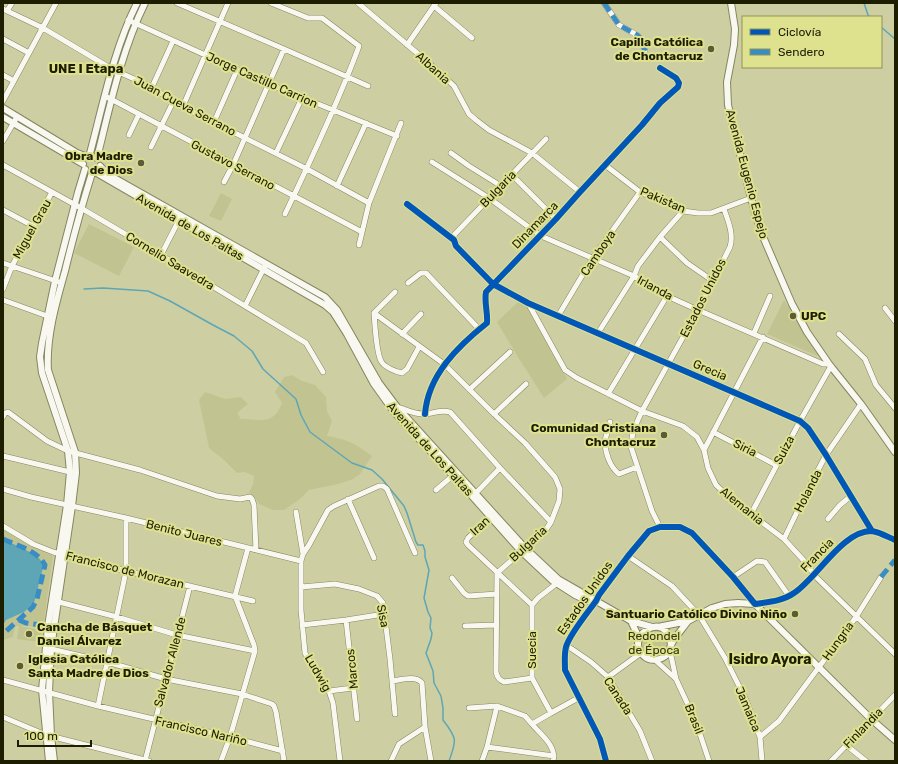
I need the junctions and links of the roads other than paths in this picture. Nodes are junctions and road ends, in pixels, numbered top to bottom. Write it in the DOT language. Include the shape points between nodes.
graph roads {
  1 [pos="12,3"];
  2 [pos="56,3"];
  3 [pos="137,3"];
  4 [pos="145,3"];
  5 [pos="177,3"];
  6 [pos="228,3"];
  7 [pos="271,3"];
  8 [pos="358,3"];
  9 [pos="604,3"];
  10 [pos="732,3"];
  11 [pos="280,5"];
  12 [pos="435,5"];
  13 [pos="5,10"];
  14 [pos="128,20"];
  15 [pos="220,21"];
  16 [pos="135,24"];
  17 [pos="43,28"];
  18 [pos="472,38"];
  19 [pos="3,39"];
  20 [pos="173,41"];
  21 [pos="407,45"];
  22 [pos="284,49"];
  23 [pos="645,51"];
  24 [pos="29,53"];
  25 [pos="204,55"];
  26 [pos="660,68"];
  27 [pos="112,69"];
  28 [pos="237,70"];
  29 [pos="119,72"];
  30 [pos="3,75"];
  31 [pos="347,78"];
  32 [pos="14,81"];
  33 [pos="269,84"];
  34 [pos="368,86"];
  35 [pos="152,87"];
  36 [pos="105,96"];
  37 [pos="302,98"];
  38 [pos="112,99"];
  39 [pos="3,101"];
  40 [pos="174,102"];
  41 [pos="183,106"];
  42 [pos="3,108"];
  43 [pos="333,110"];
  44 [pos="139,114"];
  45 [pos="3,116"];
  46 [pos="17,117"];
  47 [pos="214,122"];
  48 [pos="13,123"];
  49 [pos="366,123"];
  50 [pos="401,124"];
  51 [pos="162,127"];
  52 [pos="129,136"];
  53 [pos="397,136"];
  54 [pos="245,138"];
  55 [pos="546,139"];
  56 [pos="3,141"];
  57 [pos="151,147"];
  58 [pos="276,153"];
  59 [pos="451,153"];
  60 [pos="532,153"];
  61 [pos="89,157"];
  62 [pos="97,158"];
  63 [pos="432,162"];
  64 [pos="3,165"];
  65 [pos="233,165"];
  66 [pos="606,165"];
  67 [pos="84,166"];
  68 [pos="100,166"];
  69 [pos="307,169"];
  70 [pos="93,172"];
  71 [pos="512,174"];
  72 [pos="224,182"];
  73 [pos="121,184"];
  74 [pos="337,186"];
  75 [pos="501,186"];
  76 [pos="52,192"];
  77 [pos="580,192"];
  78 [pos="640,192"];
  79 [pos="294,197"];
  80 [pos="489,198"];
  81 [pos="751,198"];
  82 [pos="368,203"];
  83 [pos="74,204"];
  84 [pos="407,204"];
  85 [pos="81,208"];
  86 [pos="724,209"];
  87 [pos="3,210"];
  88 [pos="683,211"];
  89 [pos="285,214"];
  90 [pos="180,218"];
  91 [pos="556,219"];
  92 [pos="33,226"];
  93 [pos="362,232"];
  94 [pos="541,236"];
  95 [pos="660,237"];
  96 [pos="454,240"];
  97 [pos="358,245"];
  98 [pos="161,255"];
  99 [pos="592,258"];
  100 [pos="3,263"];
  101 [pos="12,266"];
  102 [pos="265,266"];
  103 [pos="634,276"];
  104 [pos="58,281"];
  105 [pos="713,281"];
  106 [pos="408,283"];
  107 [pos="493,284"];
  108 [pos="3,289"];
  109 [pos="395,292"];
  110 [pos="668,296"];
  111 [pos="770,296"];
  112 [pos="3,300"];
  113 [pos="528,303"];
  114 [pos="245,306"];
  115 [pos="885,308"];
  116 [pos="698,310"];
  117 [pos="374,313"];
  118 [pos="422,314"];
  119 [pos="558,316"];
  120 [pos="50,317"];
  121 [pos="895,321"];
  122 [pos="479,329"];
  123 [pos="598,332"];
  124 [pos="754,333"];
  125 [pos="402,334"];
  126 [pos="839,334"];
  127 [pos="763,337"];
  128 [pos="419,347"];
  129 [pos="634,348"];
  130 [pos="510,352"];
  131 [pos="444,364"];
  132 [pos="669,364"];
  133 [pos="830,365"];
  134 [pos="323,372"];
  135 [pos="526,384"];
  136 [pos="470,389"];
  137 [pos="735,392"];
  138 [pos="608,394"];
  139 [pos="861,404"];
  140 [pos="394,408"];
  141 [pos="895,408"];
  142 [pos="642,411"];
  143 [pos="5,414"];
  144 [pos="425,414"];
  145 [pos="494,414"];
  146 [pos="800,421"];
  147 [pos="610,422"];
  148 [pos="713,432"];
  149 [pos="704,450"];
  150 [pos="72,451"];
  151 [pos="895,452"];
  152 [pos="3,456"];
  153 [pos="826,456"];
  154 [pos="776,465"];
  155 [pos="637,467"];
  156 [pos="500,468"];
  157 [pos="70,472"];
  158 [pos="455,474"];
  159 [pos="3,489"];
  160 [pos="436,490"];
  161 [pos="474,494"];
  162 [pos="851,496"];
  163 [pos="348,499"];
  164 [pos="69,506"];
  165 [pos="296,512"];
  166 [pos="492,514"];
  167 [pos="751,514"];
  168 [pos="126,518"];
  169 [pos="828,519"];
  170 [pos="551,522"];
  171 [pos="3,526"];
  172 [pos="660,526"];
  173 [pos="872,531"];
  174 [pos="784,539"];
  175 [pos="895,540"];
  176 [pos="248,548"];
  177 [pos="523,549"];
  178 [pos="256,550"];
  179 [pos="415,553"];
  180 [pos="62,554"];
  181 [pos="302,554"];
  182 [pos="628,556"];
  183 [pos="374,558"];
  184 [pos="301,561"];
  185 [pos="126,571"];
  186 [pos="497,573"];
  187 [pos="814,575"];
  188 [pos="733,577"];
  189 [pos="881,577"];
  190 [pos="452,578"];
  191 [pos="556,584"];
  192 [pos="190,586"];
  193 [pos="301,587"];
  194 [pos="497,594"];
  195 [pos="235,596"];
  196 [pos="789,596"];
  197 [pos="55,601"];
  198 [pos="253,601"];
  199 [pos="596,602"];
  200 [pos="755,604"];
  201 [pos="532,605"];
  202 [pos="384,614"];
  203 [pos="698,615"];
  204 [pos="856,616"];
  205 [pos="117,617"];
  206 [pos="346,620"];
  207 [pos="631,621"];
  208 [pos="688,621"];
  209 [pos="496,624"];
  210 [pos="302,625"];
  211 [pos="465,626"];
  212 [pos="655,627"];
  213 [pos="177,635"];
  214 [pos="639,638"];
  215 [pos="566,646"];
  216 [pos="670,647"];
  217 [pos="48,648"];
  218 [pos="255,651"];
  219 [pos="641,653"];
  220 [pos="895,653"];
  221 [pos="655,660"];
  222 [pos="107,662"];
  223 [pos="819,667"];
  224 [pos="608,677"];
  225 [pos="532,678"];
  226 [pos="166,679"];
  227 [pos="676,679"];
  228 [pos="3,680"];
  229 [pos="392,681"];
  230 [pos="353,688"];
  231 [pos="45,691"];
  232 [pos="329,691"];
  233 [pos="242,694"];
  234 [pos="895,695"];
  235 [pos="580,697"];
  236 [pos="98,706"];
  237 [pos="497,706"];
  238 [pos="469,708"];
  239 [pos="551,713"];
  240 [pos="395,714"];
  241 [pos="3,717"];
  242 [pos="356,719"];
  243 [pos="871,719"];
  244 [pos="155,720"];
  245 [pos="532,724"];
  246 [pos="425,727"];
  247 [pos="48,735"];
  248 [pos="230,737"];
  249 [pos="760,737"];
  250 [pos="895,740"];
  251 [pos="846,745"];
  252 [pos="487,747"];
  253 [pos="283,751"];
  254 [pos="553,758"];
  255 [pos="49,761"];
  256 [pos="54,761"];
  257 [pos="146,761"];
  258 [pos="221,761"];
  259 [pos="284,761"];
  260 [pos="340,761"];
  261 [pos="391,761"];
  262 [pos="431,761"];
  263 [pos="482,761"];
  264 [pos="606,761"];
  265 [pos="652,761"];
  266 [pos="708,761"];
  267 [pos="762,761"];
  268 [pos="830,761"];
  269 [pos="866,761"];
  1 -- 13 [label="street"];
  2 -- 17 [label="street"];
  3 -- 14 [label="main road"];
  4 -- 16 [label="main road"];
  5 -- 15 [label="street"];
  6 -- 15 [label="street"];
  7 -- 11 [label="street"];
  8 -- 21 [label="street, Albania"];
  9 -- 23 [label="street" via="619,25 641,39"];
  10 -- 81 [label="main road, Avenida Eugenio Espejo" via="735,29 727,82 728,104"];
  11 -- 31 [label="street" via="308,18 322,18 359,46"];
  12 -- 18 [label="street"];
  12 -- 21 [label="street"];
  13 -- 17 [label="street, Juan Cueva Serrano"];
  14 -- 16 [label="street, Jorge Castillo Carrion"];
  14 -- 27 [label="main road"];
  15 -- 22 [label="street"];
  15 -- 25 [label="street"];
  16 -- 20 [label="street, Jorge Castillo Carrion"];
  16 -- 29 [label="main road"];
  17 -- 24 [label="street"];
  17 -- 27 [label="street, Juan Cueva Serrano"];
  19 -- 24 [label="street"];
  20 -- 25 [label="street, Jorge Castillo Carrion"];
  20 -- 35 [label="street"];
  21 -- 60 [label="street, Albania" via="454,86 469,114 489,130"];
  22 -- 31 [label="street"];
  22 -- 33 [label="street"];
  24 -- 32 [label="street"];
  25 -- 28 [label="street, Jorge Castillo Carrion"];
  25 -- 41 [label="street"];
  26 -- 66 [label="street, Dinamarca" via="676,78 678,87 660,102"];
  27 -- 29 [label="street, Juan Cueva Serrano"];
  27 -- 36 [label="main road"];
  28 -- 33 [label="street, Jorge Castillo Carrion"];
  28 -- 47 [label="street"];
  29 -- 35 [label="street, Juan Cueva Serrano"];
  29 -- 38 [label="main road"];
  30 -- 32 [label="street"];
  31 -- 34 [label="street"];
  31 -- 43 [label="street"];
  32 -- 39 [label="street"];
  33 -- 37 [label="street, Jorge Castillo Carrion"];
  33 -- 54 [label="street"];
  35 -- 40 [label="street, Juan Cueva Serrano"];
  36 -- 38 [label="street, Gustavo Serrano"];
  36 -- 61 [label="main road"];
  37 -- 43 [label="street, Jorge Castillo Carrion"];
  37 -- 58 [label="street"];
  38 -- 44 [label="street, Gustavo Serrano"];
  38 -- 62 [label="main road"];
  40 -- 41 [label="street, Juan Cueva Serrano"];
  40 -- 51 [label="street"];
  41 -- 47 [label="street, Juan Cueva Serrano"];
  42 -- 46 [label="main road"];
  43 -- 49 [label="street, Jorge Castillo Carrion"];
  43 -- 69 [label="street"];
  44 -- 51 [label="street, Gustavo Serrano"];
  44 -- 52 [label="street"];
  45 -- 48 [label="main road"];
  46 -- 48 [label="street"];
  46 -- 61 [label="main road" via="77,153"];
  47 -- 54 [label="street, Juan Cueva Serrano"];
  48 -- 56 [label="street"];
  48 -- 67 [label="main road"];
  49 -- 53 [label="street, Jorge Castillo Carrion"];
  49 -- 74 [label="street"];
  50 -- 53 [label="street"];
  51 -- 57 [label="street"];
  51 -- 65 [label="street, Gustavo Serrano"];
  53 -- 82 [label="street"];
  54 -- 58 [label="street, Juan Cueva Serrano"];
  54 -- 65 [label="street"];
  55 -- 60 [label="street, Bulgaria"];
  58 -- 69 [label="street, Juan Cueva Serrano"];
  59 -- 75 [label="street"];
  60 -- 71 [label="street, Bulgaria"];
  60 -- 77 [label="street, Albania"];
  61 -- 62 [label="main road"];
  61 -- 67 [label="main road"];
  62 -- 68 [label="main road"];
  63 -- 80 [label="street, Irlanda"];
  64 -- 76 [label="street, Cornelio Saavedra"];
  65 -- 72 [label="street"];
  65 -- 79 [label="street, Gustavo Serrano"];
  66 -- 77 [label="street, Dinamarca"];
  66 -- 78 [label="street, Pakistan"];
  67 -- 70 [label="main road"];
  67 -- 83 [label="main road"];
  68 -- 70 [label="main road"];
  68 -- 73 [label="main road, Avenida de Los Paltas"];
  69 -- 74 [label="street, Juan Cueva Serrano"];
  69 -- 79 [label="street"];
  70 -- 73 [label="main road, Avenida de Los Paltas"];
  70 -- 85 [label="main road"];
  71 -- 75 [label="street, Bulgaria"];
  71 -- 91 [label="street"];
  73 -- 90 [label="main road, Avenida de Los Paltas"];
  74 -- 82 [label="street, Juan Cueva Serrano"];
  75 -- 80 [label="street, Bulgaria"];
  76 -- 83 [label="street, Cornelio Saavedra"];
  76 -- 92 [label="street, Miguel Grau"];
  77 -- 91 [label="street, Dinamarca"];
  78 -- 88 [label="street, Pakistan"];
  78 -- 99 [label="street, Camboya"];
  79 -- 89 [label="street"];
  79 -- 93 [label="street, Gustavo Serrano"];
  80 -- 94 [label="street, Irlanda"];
  80 -- 96 [label="street, Bulgaria" via="454,235"];
  81 -- 86 [label="street, Pakistan"];
  81 -- 133 [label="main road, Avenida Eugenio Espejo" via="761,232 792,304"];
  82 -- 93 [label="street"];
  83 -- 85 [label="street, Cornelio Saavedra"];
  83 -- 104 [label="main road"];
  84 -- 96 [label="street, Grecia"];
  85 -- 98 [label="street, Cornelio Saavedra"];
  85 -- 104 [label="main road"];
  86 -- 88 [label="street, Pakistan" via="698,214"];
  86 -- 105 [label="street, Estados Unidos" via="732,241"];
  87 -- 92 [label="street"];
  88 -- 95 [label="street"];
  90 -- 98 [label="street"];
  90 -- 102 [label="main road, Avenida de Los Paltas"];
  91 -- 94 [label="street, Dinamarca"];
  92 -- 101 [label="street, Miguel Grau"];
  93 -- 97 [label="street"];
  94 -- 99 [label="street, Irlanda"];
  94 -- 107 [label="street, Dinamarca"];
  95 -- 103 [label="street" via="638,266"];
  95 -- 105 [label="street" via="687,263"];
  96 -- 107 [label="street, Grecia" via="456,246"];
  98 -- 114 [label="street, Cornelio Saavedra"];
  99 -- 103 [label="street, Irlanda"];
  99 -- 119 [label="street, Camboya"];
  100 -- 101 [label="street"];
  101 -- 104 [label="street"];
  101 -- 108 [label="street, Miguel Grau"];
  102 -- 114 [label="street"];
  102 -- 140 [label="main road, Avenida de Los Paltas" via="333,312 374,384"];
  103 -- 110 [label="street, Irlanda"];
  103 -- 123 [label="street"];
  104 -- 120 [label="main road"];
  105 -- 116 [label="street, Estados Unidos"];
  106 -- 122 [label="street" via="421,273 426,273"];
  107 -- 113 [label="street, Grecia"];
  107 -- 122 [label="street, Dinamarca" via="486,292 487,322"];
  109 -- 117 [label="street"];
  110 -- 116 [label="street, Irlanda"];
  110 -- 129 [label="street"];
  111 -- 124 [label="street"];
  112 -- 120 [label="street"];
  113 -- 119 [label="street, Grecia"];
  113 -- 138 [label="street, Alemania" via="565,370"];
  114 -- 134 [label="street, Cornelio Saavedra" via="306,343"];
  115 -- 121 [label="street"];
  116 -- 124 [label="street, Irlanda"];
  116 -- 132 [label="street, Estados Unidos"];
  117 -- 125 [label="street, Bulgaria"];
  117 -- 128 [label="street" via="378,355 382,362 402,373"];
  118 -- 125 [label="street"];
  119 -- 123 [label="street, Grecia"];
  120 -- 150 [label="main road" via="41,350 42,373"];
  122 -- 131 [label="street, Dinamarca"];
  123 -- 129 [label="street, Grecia"];
  124 -- 127 [label="street, Irlanda"];
  125 -- 128 [label="street, Bulgaria"];
  126 -- 141 [label="street" via="864,359 876,385"];
  127 -- 133 [label="street, Irlanda"];
  127 -- 137 [label="street"];
  128 -- 131 [label="street, Bulgaria"];
  129 -- 132 [label="street, Grecia"];
  129 -- 138 [label="street"];
  130 -- 136 [label="street"];
  131 -- 136 [label="street, Bulgaria"];
  131 -- 144 [label="street, Dinamarca" via="429,391"];
  132 -- 137 [label="street, Grecia"];
  132 -- 142 [label="street, Estados Unidos"];
  133 -- 139 [label="main road, Avenida Eugenio Espejo"];
  133 -- 146 [label="street, Suiza"];
  135 -- 145 [label="street"];
  136 -- 145 [label="street, Bulgaria"];
  137 -- 146 [label="street, Grecia"];
  137 -- 148 [label="street"];
  138 -- 142 [label="street, Alemania"];
  139 -- 151 [label="main road, Avenida Eugenio Espejo"];
  139 -- 153 [label="street, Holanda"];
  140 -- 144 [label="street"];
  140 -- 158 [label="main road, Avenida de Los Paltas"];
  142 -- 149 [label="street, Alemania" via="683,426 697,437"];
  142 -- 155 [label="street, Estados Unidos" via="633,431 631,447"];
  143 -- 150 [label="street" via="8,412 47,441"];
  144 -- 156 [label="street" via="450,412"];
  145 -- 170 [label="street, Bulgaria" via="531,449 556,478 560,489 559,501"];
  146 -- 153 [label="street, Grecia" via="808,428"];
  146 -- 154 [label="street, Suiza"];
  147 -- 155 [label="street" via="605,441 612,465 619,474"];
  148 -- 149 [label="street"];
  148 -- 154 [label="street, Siria"];
  149 -- 167 [label="street, Alemania" via="708,468 716,484"];
  150 -- 157 [label="main road"];
  150 -- 164 [label="main road" via="76,473"];
  150 -- 178 [label="street" via="140,470 217,496 240,499 250,497 254,505"];
  152 -- 157 [label="street"];
  153 -- 162 [label="street, Grecia"];
  153 -- 174 [label="street, Holanda"];
  154 -- 167 [label="street, Suiza"];
  155 -- 172 [label="street, Estados Unidos" via="652,511"];
  156 -- 161 [label="street"];
  156 -- 170 [label="street"];
  157 -- 164 [label="main road"];
  158 -- 160 [label="street"];
  158 -- 161 [label="main road, Avenida de Los Paltas"];
  159 -- 164 [label="street, Benito Juares"];
  161 -- 166 [label="main road, Avenida de Los Paltas"];
  162 -- 169 [label="street"];
  162 -- 173 [label="street, Grecia"];
  163 -- 179 [label="street" via="379,486 387,489"];
  163 -- 181 [label="street" via="328,510"];
  163 -- 183 [label="street"];
  164 -- 168 [label="street, Benito Juares"];
  164 -- 180 [label="main road"];
  165 -- 181 [label="street"];
  166 -- 177 [label="main road, Avenida de Los Paltas"];
  166 -- 186 [label="street, Iran" via="466,542"];
  167 -- 174 [label="street, Alemania"];
  168 -- 176 [label="street, Benito Juares"];
  168 -- 185 [label="street"];
  170 -- 177 [label="street, Bulgaria"];
  171 -- 180 [label="street, Francisco de Morazan" via="33,544"];
  172 -- 182 [label="street, Estados Unidos" via="649,531"];
  172 -- 188 [label="street" via="680,528 692,533"];
  173 -- 175 [label="street"];
  173 -- 187 [label="street, Francia" via="846,540"];
  174 -- 187 [label="street, Alemania"];
  176 -- 178 [label="street, Benito Juares"];
  176 -- 195 [label="street"];
  177 -- 186 [label="street, Bulgaria"];
  177 -- 191 [label="main road, Avenida de Los Paltas"];
  177 -- 199 [label="main road, Avenida de Los Paltas" via="558,579"];
  178 -- 184 [label="street, Benito Juares"];
  180 -- 185 [label="street, Francisco de Morazan"];
  180 -- 197 [label="main road"];
  181 -- 184 [label="street, Ludwig"];
  182 -- 199 [label="street, Estados Unidos"];
  182 -- 203 [label="street, Jamaica" via="672,586"];
  184 -- 193 [label="street, Ludwig"];
  185 -- 192 [label="street, Francisco de Morazan"];
  185 -- 205 [label="street"];
  186 -- 194 [label="street"];
  186 -- 201 [label="street"];
  187 -- 196 [label="street, Francia"];
  187 -- 204 [label="street, Alemania"];
  188 -- 196 [label="street" via="757,561 765,562"];
  188 -- 200 [label="street"];
  189 -- 204 [label="street, Hungria"];
  190 -- 194 [label="street" via="468,596"];
  191 -- 199 [label="main road, Avenida de Los Paltas" via="585,600"];
  191 -- 201 [label="street"];
  192 -- 195 [label="street, Francisco de Morazan"];
  192 -- 213 [label="street, Salvador Allende"];
  193 -- 202 [label="street, Sisa" via="335,584 359,589 377,596 383,603"];
  193 -- 210 [label="street, Ludwig"];
  194 -- 209 [label="street"];
  195 -- 198 [label="street, Francisco de Morazan"];
  195 -- 218 [label="street"];
  196 -- 200 [label="street, Francia"];
  197 -- 205 [label="street"];
  197 -- 217 [label="main road"];
  199 -- 207 [label="main road, Avenida de Los Paltas"];
  199 -- 215 [label="street, Estados Unidos"];
  200 -- 203 [label="main road, Francia" via="725,604"];
  200 -- 223 [label="main road"];
  201 -- 225 [label="street, Suecia"];
  202 -- 206 [label="street"];
  202 -- 229 [label="street, Sisa"];
  203 -- 208 [label="main road, Francia"];
  203 -- 249 [label="street, Jamaica" via="725,658 746,700"];
  204 -- 220 [label="street, Alemania"];
  204 -- 223 [label="street, Hungria"];
  205 -- 213 [label="street"];
  205 -- 222 [label="street"];
  206 -- 210 [label="street"];
  206 -- 230 [label="street, Marcos"];
  207 -- 212 [label="main road, Avenida de Los Paltas"];
  207 -- 214 [label="main road"];
  208 -- 212 [label="main road, Francia"];
  208 -- 216 [label="main road, Francia"];
  209 -- 211 [label="street"];
  209 -- 225 [label="street" via="497,677 504,682"];
  210 -- 232 [label="street, Ludwig" via="305,654"];
  212 -- 214 [label="main road" via="642,633"];
  212 -- 216 [label="main road" via="668,633"];
  213 -- 218 [label="street"];
  213 -- 226 [label="street, Salvador Allende"];
  214 -- 219 [label="main road"];
  215 -- 224 [label="street, Canada"];
  215 -- 235 [label="street, Estados Unidos" via="565,670"];
  216 -- 221 [label="main road" via="664,657"];
  216 -- 227 [label="street, Brasil"];
  217 -- 222 [label="street"];
  217 -- 231 [label="main road"];
  218 -- 233 [label="street"];
  219 -- 221 [label="main road"];
  219 -- 224 [label="street"];
  221 -- 227 [label="street, Brasil"];
  222 -- 226 [label="street"];
  222 -- 236 [label="street"];
  223 -- 243 [label="main road"];
  223 -- 249 [label="street, Hungria" via="779,721"];
  224 -- 265 [label="street, Canada" via="640,730"];
  225 -- 239 [label="street, Suecia"];
  226 -- 233 [label="street"];
  226 -- 244 [label="street, Salvador Allende"];
  227 -- 266 [label="street, Brasil" via="696,722"];
  228 -- 231 [label="street, Francisco Nariño"];
  229 -- 240 [label="street, Sisa"];
  229 -- 246 [label="street" via="415,678 420,680"];
  230 -- 232 [label="street"];
  230 -- 242 [label="street, Marcos"];
  231 -- 236 [label="street, Francisco Nariño"];
  231 -- 247 [label="main road"];
  232 -- 260 [label="street, Ludwig" via="333,703"];
  233 -- 248 [label="street"];
  233 -- 253 [label="street" via="272,704 276,709"];
  234 -- 243 [label="street, Finlandia"];
  235 -- 239 [label="street"];
  235 -- 264 [label="street, Estados Unidos" via="600,739"];
  236 -- 244 [label="street, Francisco Nariño"];
  237 -- 238 [label="street"];
  237 -- 245 [label="street" via="525,716"];
  237 -- 252 [label="street"];
  239 -- 245 [label="street"];
  241 -- 247 [label="street"];
  243 -- 250 [label="main road"];
  243 -- 251 [label="street, Finlandia"];
  244 -- 248 [label="street, Francisco Nariño"];
  244 -- 257 [label="street, Salvador Allende"];
  245 -- 254 [label="street" via="553,749"];
  246 -- 261 [label="street" via="399,744"];
  246 -- 262 [label="street"];
  247 -- 255 [label="main road"];
  247 -- 256 [label="main road"];
  247 -- 257 [label="street"];
  248 -- 253 [label="street, Francisco Nariño"];
  248 -- 258 [label="street"];
  249 -- 267 [label="street, Jamaica"];
  251 -- 268 [label="street, Finlandia"];
  251 -- 269 [label="street"];
  252 -- 254 [label="street"];
  252 -- 263 [label="street"];
  253 -- 259 [label="street"];
}
